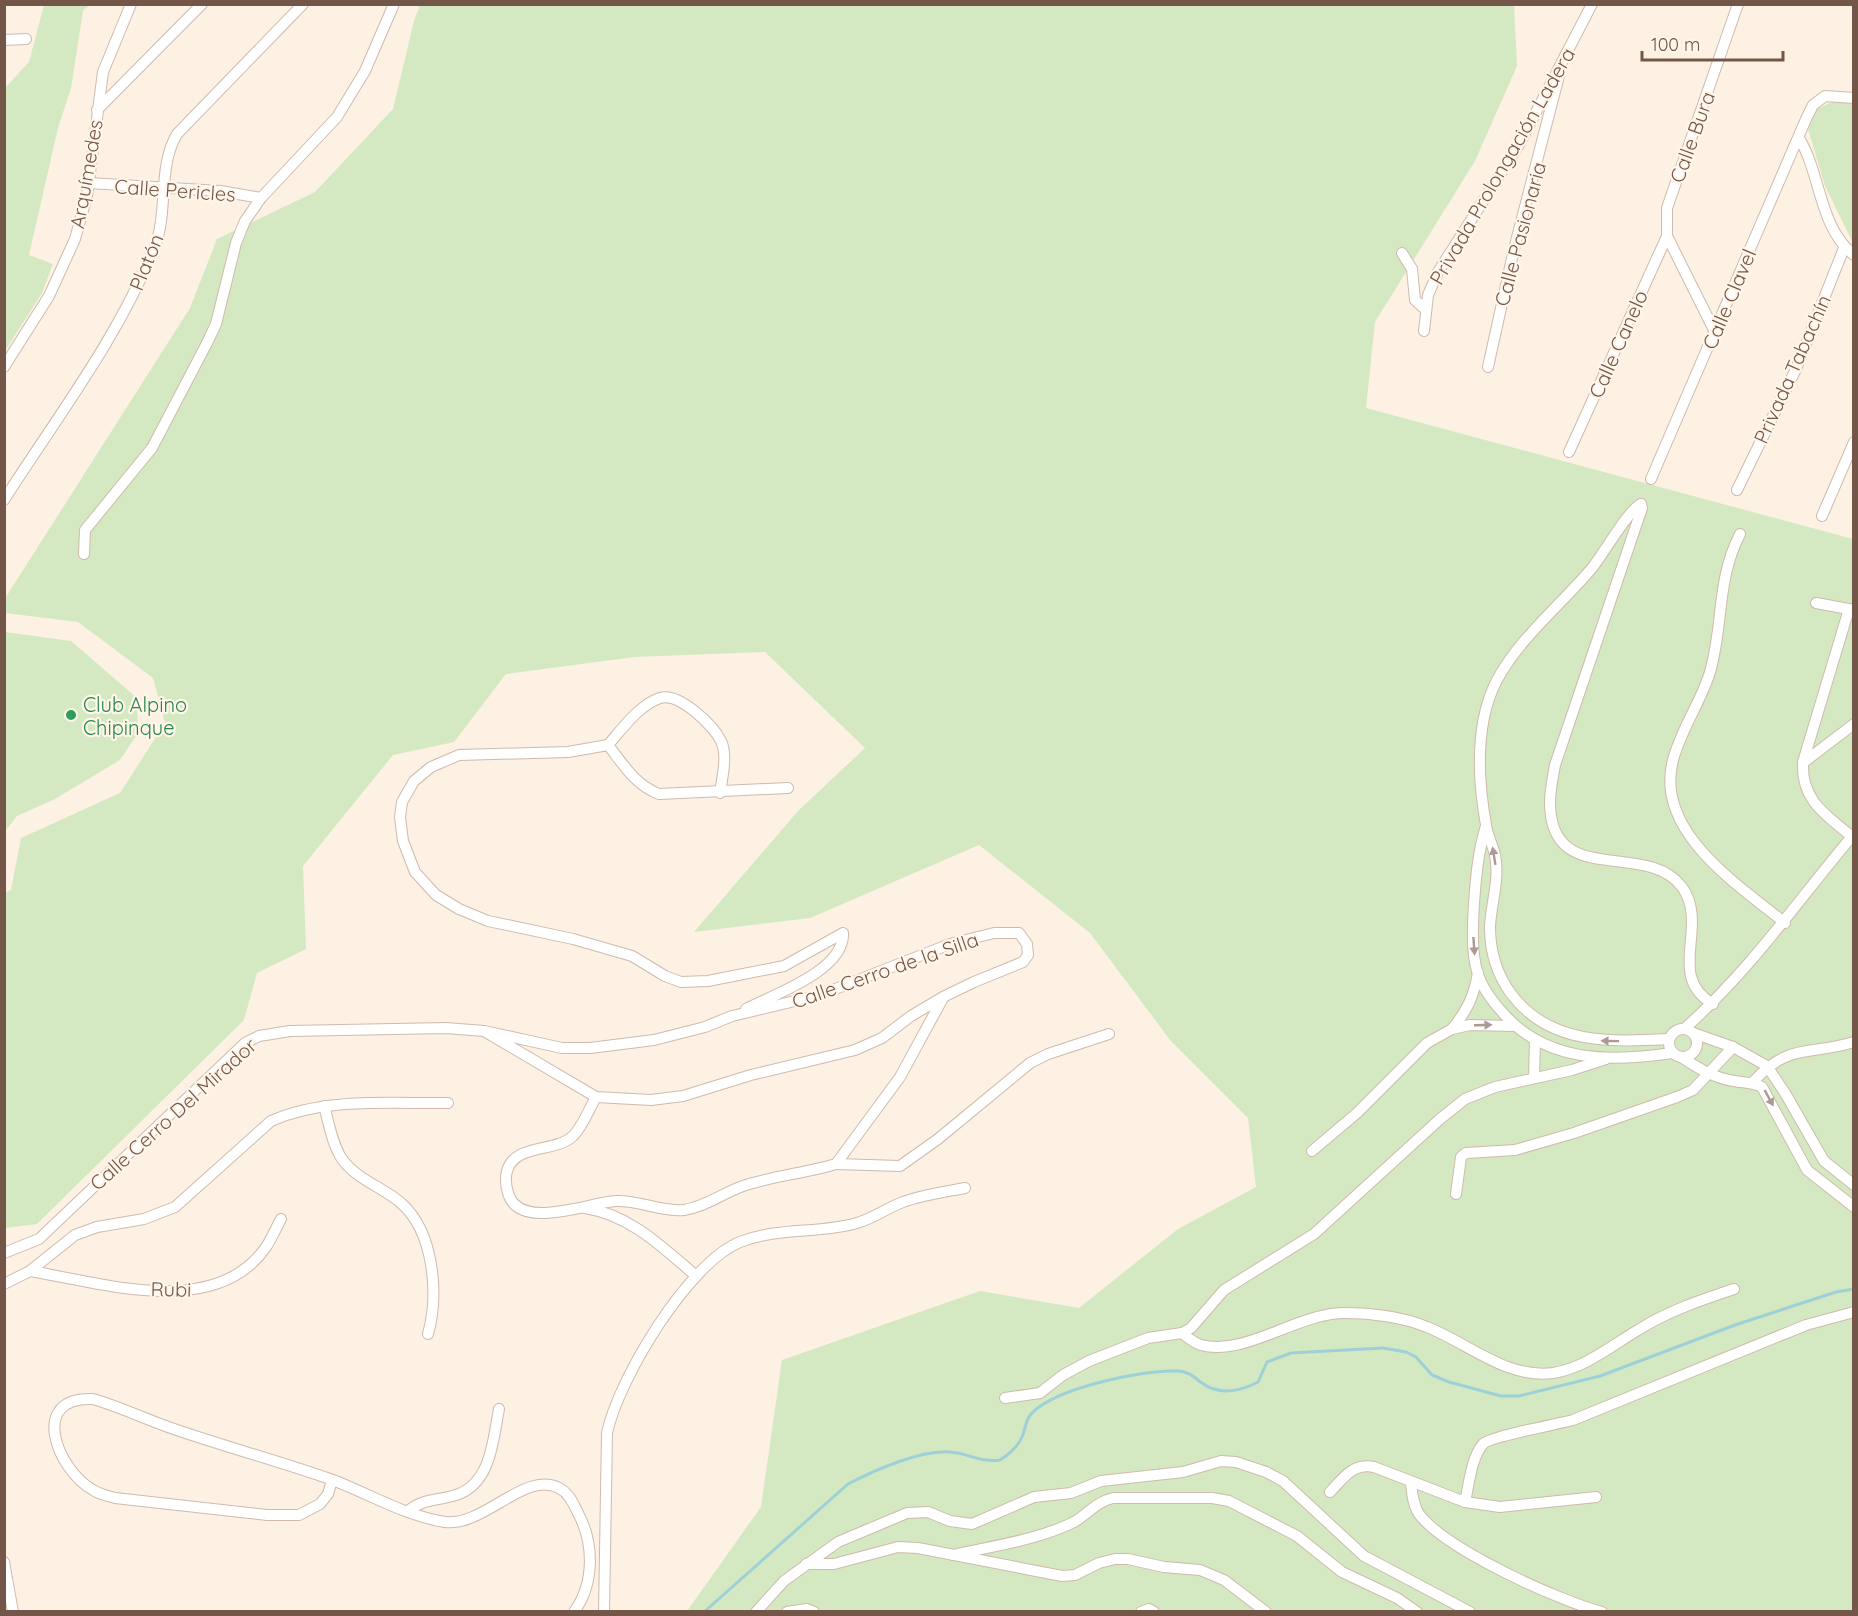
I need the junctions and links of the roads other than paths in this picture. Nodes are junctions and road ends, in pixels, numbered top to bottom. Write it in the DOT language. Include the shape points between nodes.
graph roads {
  1 [pos="130,4"];
  2 [pos="202,4"];
  3 [pos="303,4"];
  4 [pos="394,4"];
  5 [pos="1592,4"];
  6 [pos="1738,4"];
  7 [pos="4,39"];
  8 [pos="26,39"];
  9 [pos="1562,65"];
  10 [pos="1854,98"];
  11 [pos="97,110"];
  12 [pos="1799,138"];
  13 [pos="89,183"];
  14 [pos="165,188"];
  15 [pos="261,198"];
  16 [pos="1667,236"];
  17 [pos="1844,248"];
  18 [pos="1402,253"];
  19 [pos="1854,255"];
  20 [pos="1426,310"];
  21 [pos="1424,331"];
  22 [pos="1714,332"];
  23 [pos="4,367"];
  24 [pos="1488,367"];
  25 [pos="1854,442"];
  26 [pos="1569,452"];
  27 [pos="1651,479"];
  28 [pos="1737,490"];
  29 [pos="4,500"];
  30 [pos="1822,516"];
  31 [pos="1740,534"];
  32 [pos="84,554"];
  33 [pos="1816,603"];
  34 [pos="1851,610"];
  35 [pos="1854,724"];
  36 [pos="608,745"];
  37 [pos="1803,762"];
  38 [pos="788,788"];
  39 [pos="720,793"];
  40 [pos="1486,826"];
  41 [pos="1852,835"];
  42 [pos="1475,884"];
  43 [pos="1496,886"];
  44 [pos="1785,923"];
  45 [pos="1473,926"];
  46 [pos="1490,927"];
  47 [pos="1478,973"];
  48 [pos="943,997"];
  49 [pos="1713,1004"];
  50 [pos="732,1016"];
  51 [pos="1514,1026"];
  52 [pos="1452,1029"];
  53 [pos="484,1031"];
  54 [pos="1689,1031"];
  55 [pos="1108,1034"];
  56 [pos="1669,1039"];
  57 [pos="1535,1040"];
  58 [pos="1854,1042"];
  59 [pos="1733,1047"];
  60 [pos="1677,1055"];
  61 [pos="1606,1059"];
  62 [pos="1767,1066"];
  63 [pos="1710,1074"];
  64 [pos="1534,1078"];
  65 [pos="1754,1082"];
  66 [pos="596,1097"];
  67 [pos="448,1103"];
  68 [pos="324,1106"];
  69 [pos="1811,1141"];
  70 [pos="1795,1150"];
  71 [pos="1312,1151"];
  72 [pos="836,1164"];
  73 [pos="1854,1185"];
  74 [pos="965,1188"];
  75 [pos="1456,1194"];
  76 [pos="579,1207"];
  77 [pos="1854,1207"];
  78 [pos="281,1219"];
  79 [pos="4,1253"];
  80 [pos="30,1271"];
  81 [pos="695,1275"];
  82 [pos="4,1284"];
  83 [pos="1734,1289"];
  84 [pos="1854,1312"];
  85 [pos="1182,1333"];
  86 [pos="428,1334"];
  87 [pos="1005,1398"];
  88 [pos="499,1409"];
  89 [pos="332,1480"];
  90 [pos="1411,1483"];
  91 [pos="1330,1492"];
  92 [pos="1596,1497"];
  93 [pos="1465,1502"];
  94 [pos="408,1511"];
  95 [pos="953,1555"];
  96 [pos="4,1562"];
  97 [pos="806,1564"];
  98 [pos="13,1611"];
  99 [pos="574,1611"];
  100 [pos="604,1611"];
  101 [pos="756,1611"];
  102 [pos="787,1611"];
  103 [pos="814,1611"];
  104 [pos="1141,1611"];
  105 [pos="1154,1611"];
  106 [pos="1266,1611"];
  107 [pos="1417,1611"];
  108 [pos="1470,1611"];
  109 [pos="1602,1611"];
  1 -- 11 [label="street, Arquímedes" via="108,57"];
  2 -- 11 [label="street"];
  3 -- 14 [label="street, Platón" via="177,134 169,151"];
  4 -- 15 [label="street" via="366,71 337,117"];
  5 -- 9 [label="street, Privada Prolongación Ladera"];
  6 -- 16 [label="street, Calle Bura" via="1667,208"];
  7 -- 8 [label="street"];
  9 -- 20 [label="street, Privada Prolongación Ladera" via="1520,143 1438,272"];
  9 -- 24 [label="street, Calle Pasionaria"];
  10 -- 12 [label="street, Calle Clavel" via="1825,96 1813,105"];
  11 -- 13 [label="street, Arquímedes"];
  12 -- 17 [label="street" via="1808,154 1830,224"];
  12 -- 22 [label="street, Calle Clavel"];
  13 -- 14 [label="street, Calle Pericles"];
  13 -- 23 [label="street, Arquímedes" via="75,239 60,273"];
  14 -- 15 [label="street, Calle Pericles"];
  14 -- 29 [label="street, Platón" via="155,247 122,317 86,380"];
  15 -- 32 [label="street" via="240,232 224,298 207,343 152,448 85,530"];
  16 -- 22 [label="street"];
  16 -- 26 [label="street, Calle Canelo"];
  17 -- 19 [label="street"];
  17 -- 28 [label="street, Privada Tabachín" via="1796,369"];
  18 -- 20 [label="street" via="1412,269 1415,300"];
  20 -- 21 [label="street, Privada Prolongación Ladera"];
  22 -- 27 [label="street, Calle Clavel"];
  25 -- 30 [label="street"];
  31 -- 44 [label="street" via="1722,584 1710,673 1672,761 1670,789 1674,811 1688,836"];
  33 -- 34 [label="street"];
  34 -- 37 [label="street"];
  35 -- 37 [label="street"];
  36 -- 39 [label="street" via="646,789 659,794"];
  36 -- 39 [label="street" via="651,702 663,697 676,698 721,741 724,752"];
  36 -- 50 [label="street" via="568,752 459,755 431,767 414,781 402,802 403,841 415,872 436,895 488,921 632,956 681,982 708,981 784,966 843,933 842,949 826,966"];
  37 -- 41 [label="street" via="1802,778 1808,795 1823,813"];
  38 -- 39 [label="street"];
  40 -- 42 [label="street" via="1477,854"];
  43 -- 40 [label="street, one-way" via="1495,856"];
  40 -- 49 [label="street" via="1480,758 1484,716 1496,682 1519,649 1593,567 1641,504 1555,765 1552,820 1563,844 1575,853 1589,859 1656,868 1671,875 1690,902 1693,928 1689,976 1693,988"];
  41 -- 44 [label="street"];
  42 -- 43 [label="street"];
  42 -- 45 [label="street"];
  43 -- 46 [label="street"];
  44 -- 49 [label="street"];
  45 -- 46 [label="street"];
  45 -- 47 [label="street, one-way"];
  56 -- 46 [label="street, one-way" via="1599,1040 1565,1034 1542,1023 1520,1006 1500,979 1492,955"];
  47 -- 51 [label="street" via="1494,1003"];
  47 -- 52 [label="street" via="1475,993"];
  48 -- 50 [label="street, Calle Cerro de la Silla" via="1023,962 1028,955 1024,937 1010,931 950,944 820,995"];
  48 -- 66 [label="street, Calle Cerro de la Silla" via="882,1038 855,1050 683,1096 651,1100"];
  48 -- 72 [label="street" via="900,1077"];
  49 -- 54 [label="street"];
  50 -- 53 [label="street, Calle Cerro de la Silla" via="705,1028 654,1040 590,1048 562,1048"];
  52 -- 51 [label="street, one-way" via="1489,1024"];
  51 -- 57 [label="street"];
  52 -- 71 [label="street" via="1427,1043 1357,1113"];
  53 -- 66 [label="street, Calle Cerro Del Mirador"];
  53 -- 79 [label="street, Calle Cerro Del Mirador" via="446,1028 259,1035 245,1043 39,1239"];
  54 -- 56 [label="street" via="1675,1031"];
  54 -- 59 [label="street"];
  54 -- 60 [label="street" via="1697,1047 1691,1055"];
  55 -- 72 [label="street" via="1030,1063 900,1166"];
  56 -- 60 [label="street"];
  57 -- 61 [label="street" via="1581,1056"];
  57 -- 64 [label="street"];
  58 -- 62 [label="street" via="1802,1050"];
  59 -- 62 [label="street"];
  59 -- 63 [label="street"];
  60 -- 61 [label="street"];
  60 -- 63 [label="street"];
  61 -- 64 [label="street"];
  62 -- 65 [label="street"];
  62 -- 69 [label="street"];
  63 -- 65 [label="street"];
  63 -- 75 [label="street" via="1693,1090 1677,1097 1574,1133 1515,1150 1466,1153 1461,1157"];
  64 -- 85 [label="street" via="1465,1099 1314,1234 1224,1290"];
  65 -- 70 [label="street, one-way" via="1767,1094"];
  66 -- 76 [label="street" via="573,1136 560,1145 525,1152 512,1161 507,1172 510,1200 519,1209 550,1214"];
  67 -- 68 [label="street"];
  68 -- 80 [label="street" via="302,1109 271,1121 175,1207 144,1219 75,1235"];
  68 -- 86 [label="street" via="342,1158 355,1173 401,1203 417,1221 431,1263 433,1314"];
  69 -- 70 [label="street" via="1801,1143"];
  69 -- 73 [label="street" via="1824,1161"];
  70 -- 77 [label="street" via="1807,1170"];
  72 -- 76 [label="street" via="744,1186 685,1210 620,1201"];
  74 -- 81 [label="street" via="901,1203 855,1224 781,1232 740,1242"];
  76 -- 81 [label="street" via="624,1219"];
  78 -- 80 [label="street, Rubi" via="266,1248 237,1275 206,1289 167,1291"];
  80 -- 82 [label="street"];
  81 -- 100 [label="street" via="639,1357 612,1411 608,1433"];
  83 -- 85 [label="street" via="1677,1309 1587,1362 1535,1374 1512,1369 1425,1326 1383,1317 1345,1313 1305,1319 1227,1345 1198,1344"];
  84 -- 93 [label="street" via="1806,1325 1573,1420 1493,1437 1477,1453"];
  85 -- 87 [label="street" via="1148,1338 1089,1361 1040,1393"];
  88 -- 94 [label="street" via="489,1460 480,1479 457,1495 425,1499"];
  89 -- 89 [label="street" via="320,1504 299,1515 115,1498 93,1491 71,1471 56,1442 54,1427 65,1403 93,1399"];
  89 -- 94 [label="street"];
  90 -- 91 [label="street" via="1363,1465 1352,1469"];
  90 -- 93 [label="street"];
  90 -- 109 [label="street" via="1419,1514 1448,1540 1481,1560"];
  92 -- 93 [label="street" via="1500,1507"];
  94 -- 99 [label="street" via="448,1522 469,1520 531,1487 557,1487 568,1494 590,1542 587,1590"];
  95 -- 97 [label="street" via="898,1547 834,1564"];
  95 -- 106 [label="street" via="1062,1576 1075,1575 1115,1558 1164,1568 1200,1570 1224,1580"];
  95 -- 107 [label="street" via="1074,1522 1101,1501 1113,1498 1212,1498 1229,1501 1297,1536 1342,1572"];
  96 -- 98 [label="street"];
  97 -- 101 [label="street"];
  97 -- 108 [label="street" via="838,1542 912,1512 928,1512 972,1524 1034,1497 1071,1493 1101,1481 1183,1472 1221,1461 1236,1462 1283,1481 1364,1556"];
  102 -- 103 [label="street"];
  104 -- 105 [label="street"];
}
